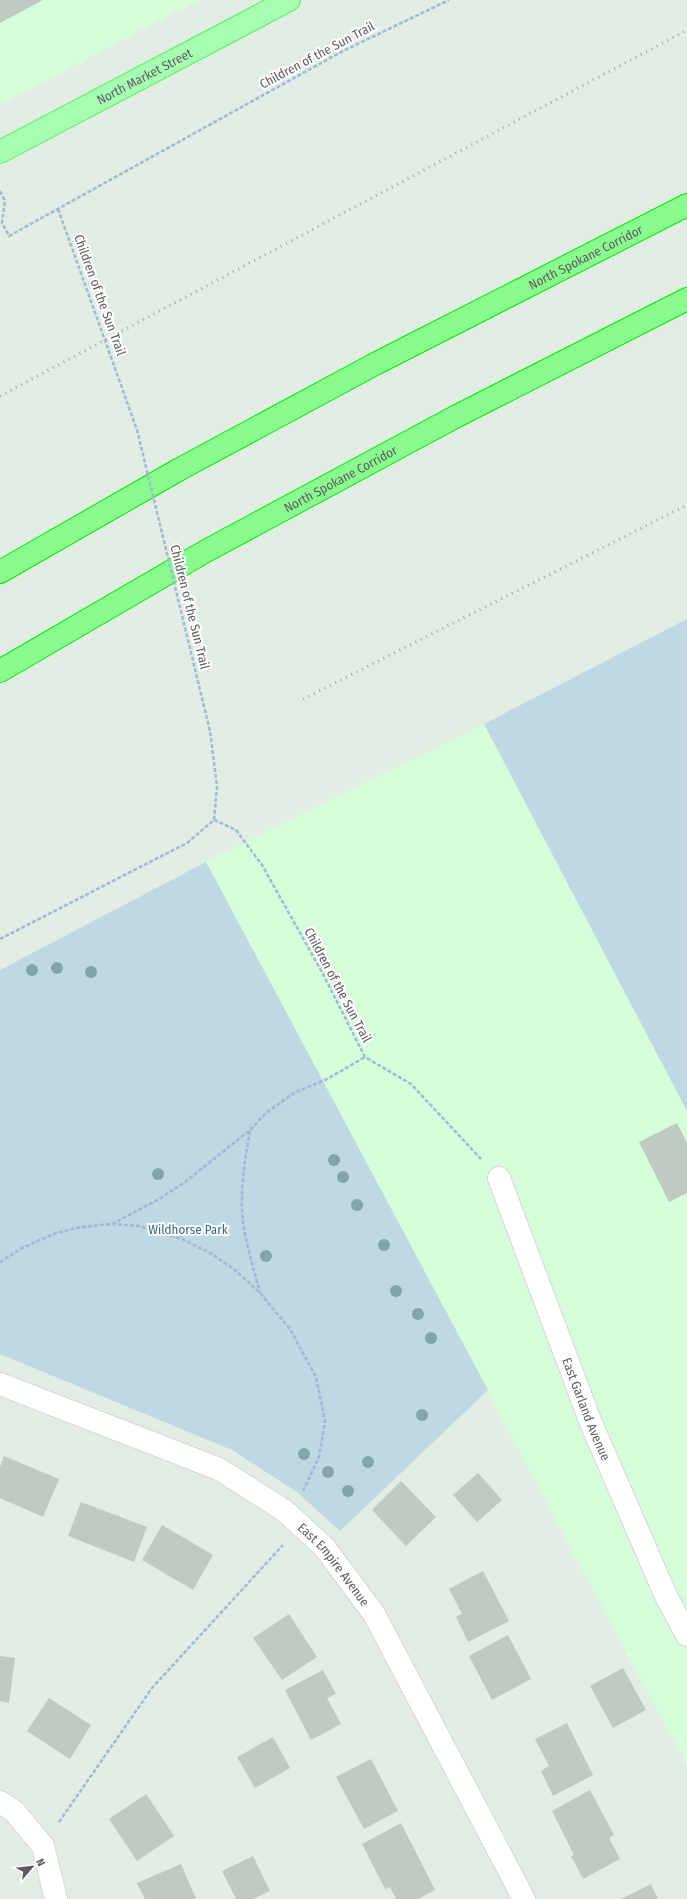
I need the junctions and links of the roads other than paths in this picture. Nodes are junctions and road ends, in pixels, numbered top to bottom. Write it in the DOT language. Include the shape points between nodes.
graph roads {
  1 [pos="289,0"];
  2 [pos="0,152"];
  3 [pos="687,205"];
  4 [pos="687,299"];
  5 [pos="0,572"];
  6 [pos="0,671"];
  7 [pos="499,1178"];
  8 [pos="0,1384"];
  9 [pos="687,1635"];
  10 [pos="0,1802"];
  11 [pos="56,1899"];
  12 [pos="524,1899"];
  1 -- 2 [label="main road, North Market Street"];
  3 -- 5 [label="highway, North Spokane Corridor" via="375,364 180,469"];
  4 -- 6 [label="highway, North Spokane Corridor" via="456,416 206,551"];
  7 -- 9 [label="street, East Garland Avenue" via="590,1423 666,1596"];
  8 -- 12 [label="street, East Empire Avenue" via="219,1469 285,1511 325,1548 374,1614"];
  10 -- 11 [label="street" via="14,1811 43,1846"];
}
